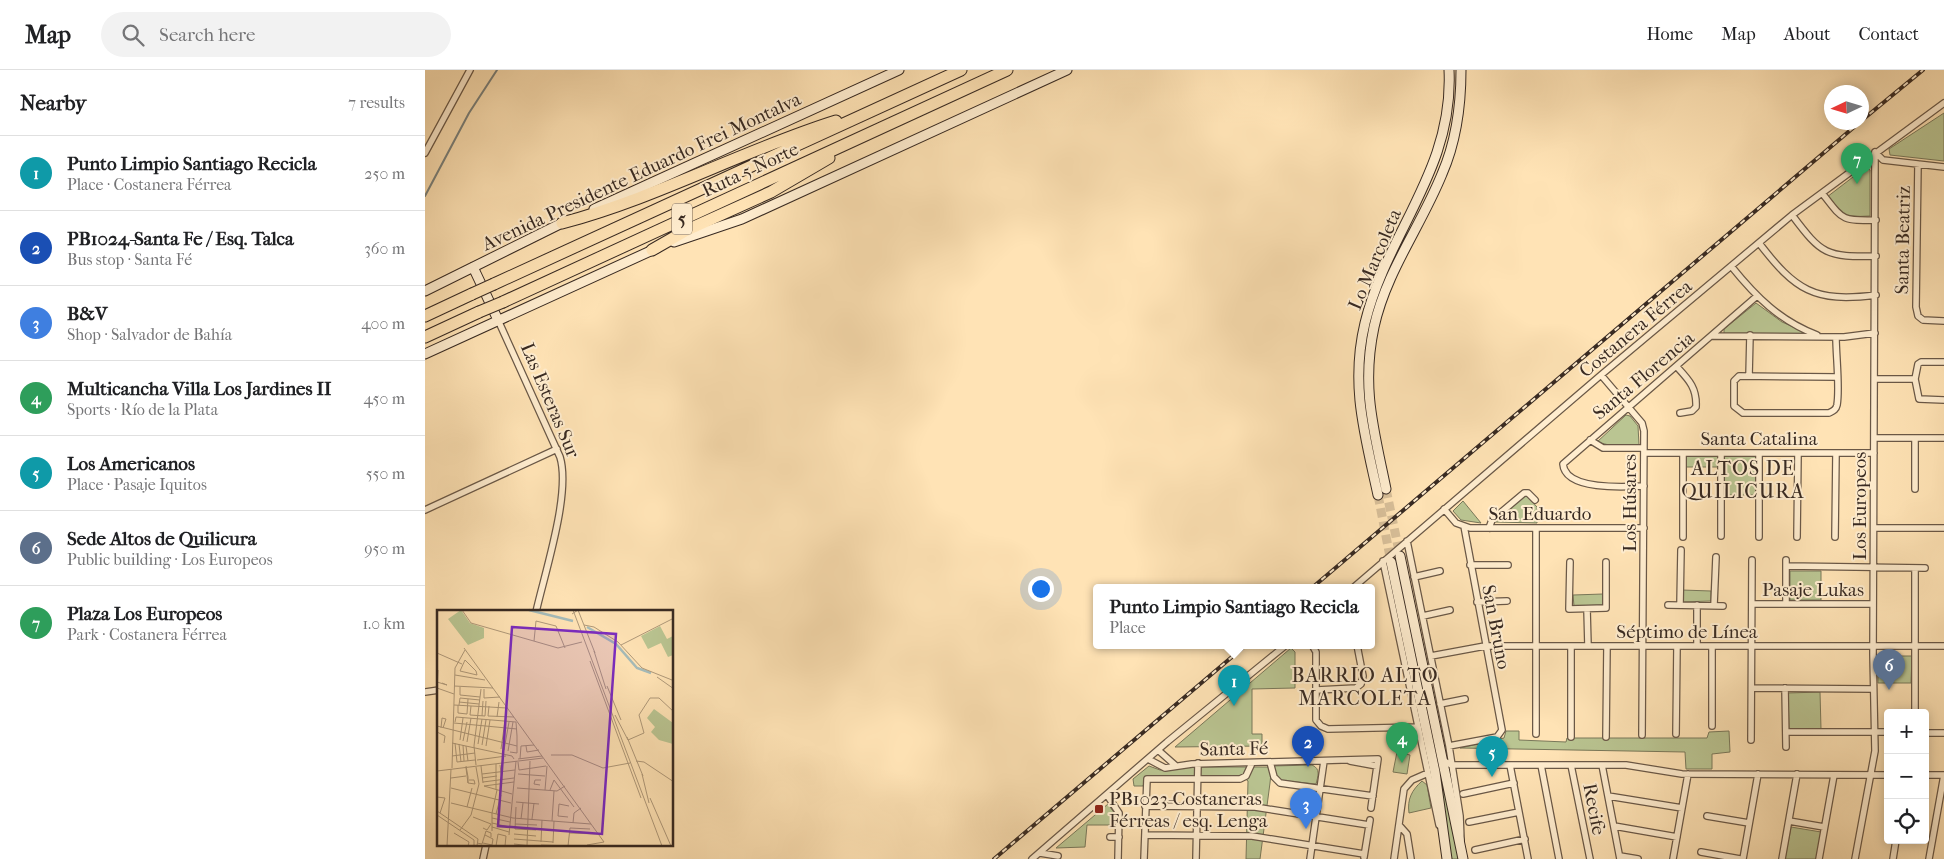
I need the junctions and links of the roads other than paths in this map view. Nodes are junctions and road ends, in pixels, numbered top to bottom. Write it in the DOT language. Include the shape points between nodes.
graph roads {
  1 [pos="470,70"];
  2 [pos="899,70"];
  3 [pos="961,70"];
  4 [pos="1007,70"];
  5 [pos="1067,70"];
  6 [pos="1449,70"];
  7 [pos="1461,70"];
  8 [pos="1944,103"];
  9 [pos="876,109"];
  10 [pos="862,137"];
  11 [pos="1875,152"];
  12 [pos="425,153"];
  13 [pos="1918,164"];
  14 [pos="1944,167"];
  15 [pos="1422,190"];
  16 [pos="1822,193"];
  17 [pos="1431,198"];
  18 [pos="1416,205"];
  19 [pos="1424,212"];
  20 [pos="1792,215"];
  21 [pos="1876,220"];
  22 [pos="562,223"];
  23 [pos="1759,243"];
  24 [pos="652,250"];
  25 [pos="1876,256"];
  26 [pos="1731,266"];
  27 [pos="473,267"];
  28 [pos="425,291"];
  29 [pos="1875,295"];
  30 [pos="1757,296"];
  31 [pos="425,316"];
  32 [pos="498,320"];
  33 [pos="1944,321"];
  34 [pos="1875,333"];
  35 [pos="1750,335"];
  36 [pos="1712,336"];
  37 [pos="425,337"];
  38 [pos="1821,337"];
  39 [pos="1836,337"];
  40 [pos="425,354"];
  41 [pos="1944,362"];
  42 [pos="1677,367"];
  43 [pos="1601,375"];
  44 [pos="1749,376"];
  45 [pos="1837,377"];
  46 [pos="1875,379"];
  47 [pos="1915,379"];
  48 [pos="1944,400"];
  49 [pos="1629,407"];
  50 [pos="1679,412"];
  51 [pos="1875,438"];
  52 [pos="1915,438"];
  53 [pos="1944,438"];
  54 [pos="1590,440"];
  55 [pos="557,449"];
  56 [pos="1644,451"];
  57 [pos="1683,453"];
  58 [pos="1721,453"];
  59 [pos="1759,453"];
  60 [pos="1798,453"];
  61 [pos="1836,453"];
  62 [pos="1874,453"];
  63 [pos="1644,486"];
  64 [pos="1386,489"];
  65 [pos="1915,489"];
  66 [pos="1378,495"];
  67 [pos="1535,500"];
  68 [pos="1444,508"];
  69 [pos="425,510"];
  70 [pos="1463,526"];
  71 [pos="1489,528"];
  72 [pos="1536,528"];
  73 [pos="1644,528"];
  74 [pos="1874,528"];
  75 [pos="1944,528"];
  76 [pos="1721,536"];
  77 [pos="1683,537"];
  78 [pos="1759,537"];
  79 [pos="1797,537"];
  80 [pos="1835,537"];
  81 [pos="1407,541"];
  82 [pos="1681,550"];
  83 [pos="1401,556"];
  84 [pos="1716,557"];
  85 [pos="1752,560"];
  86 [pos="1387,561"];
  87 [pos="1569,562"];
  88 [pos="1606,562"];
  89 [pos="1470,565"];
  90 [pos="1508,565"];
  91 [pos="1874,567"];
  92 [pos="1915,568"];
  93 [pos="1925,568"];
  94 [pos="1440,571"];
  95 [pos="1414,576"];
  96 [pos="1358,584"];
  97 [pos="1507,601"];
  98 [pos="1477,602"];
  99 [pos="1752,604"];
  100 [pos="1786,604"];
  101 [pos="1873,604"];
  102 [pos="1680,605"];
  103 [pos="1697,605"];
  104 [pos="1714,605"];
  105 [pos="1668,606"];
  106 [pos="1723,606"];
  107 [pos="1587,609"];
  108 [pos="536,610"];
  109 [pos="1449,610"];
  110 [pos="1423,616"];
  111 [pos="1485,646"];
  112 [pos="1536,646"];
  113 [pos="1571,646"];
  114 [pos="1587,646"];
  115 [pos="1607,646"];
  116 [pos="1643,646"];
  117 [pos="1677,646"];
  118 [pos="1697,646"];
  119 [pos="1712,646"];
  120 [pos="1752,646"];
  121 [pos="1873,646"];
  122 [pos="1915,646"];
  123 [pos="1944,646"];
  124 [pos="1281,649"];
  125 [pos="1314,649"];
  126 [pos="1358,649"];
  127 [pos="1431,656"];
  128 [pos="1751,688"];
  129 [pos="1785,688"];
  130 [pos="1873,689"];
  131 [pos="1317,690"];
  132 [pos="1465,699"];
  133 [pos="1440,704"];
  134 [pos="1915,709"];
  135 [pos="1712,726"];
  136 [pos="1418,727"];
  137 [pos="1786,732"];
  138 [pos="1873,732"];
  139 [pos="1884,732"];
  140 [pos="1929,733"];
  141 [pos="1944,733"];
  142 [pos="1536,734"];
  143 [pos="1676,734"];
  144 [pos="1642,735"];
  145 [pos="1571,737"];
  146 [pos="1606,737"];
  147 [pos="1751,740"];
  148 [pos="1449,746"];
  149 [pos="1786,747"];
  150 [pos="1158,750"];
  151 [pos="1149,759"];
  152 [pos="1443,760"];
  153 [pos="1324,761"];
  154 [pos="1270,762"];
  155 [pos="1198,763"];
  156 [pos="1252,763"];
  157 [pos="1175,765"];
  158 [pos="1451,765"];
  159 [pos="1510,765"];
  160 [pos="1541,765"];
  161 [pos="1571,765"];
  162 [pos="1602,765"];
  163 [pos="1428,773"];
  164 [pos="1687,774"];
  165 [pos="1758,774"];
  166 [pos="1797,774"];
  167 [pos="1834,774"];
  168 [pos="1870,775"];
  169 [pos="1884,775"];
  170 [pos="1929,775"];
  171 [pos="1944,776"];
  172 [pos="1198,778"];
  173 [pos="1514,783"];
  174 [pos="1321,789"];
  175 [pos="1463,794"];
  176 [pos="1107,795"];
  177 [pos="1373,796"];
  178 [pos="1608,796"];
  179 [pos="1145,806"];
  180 [pos="1197,807"];
  181 [pos="1371,808"];
  182 [pos="1682,808"];
  183 [pos="1519,812"];
  184 [pos="1707,816"];
  185 [pos="1317,817"];
  186 [pos="1789,821"];
  187 [pos="1469,822"];
  188 [pos="1749,823"];
  189 [pos="1399,825"];
  190 [pos="1614,826"];
  191 [pos="1824,827"];
  192 [pos="1145,835"];
  193 [pos="1444,835"];
  194 [pos="1197,836"];
  195 [pos="1110,837"];
  196 [pos="1119,837"];
  197 [pos="1677,837"];
  198 [pos="1525,840"];
  199 [pos="1459,844"];
  200 [pos="1895,844"];
  201 [pos="1312,845"];
  202 [pos="486,846"];
  203 [pos="1445,847"];
  204 [pos="1475,850"];
  205 [pos="1701,852"];
  206 [pos="1040,856"];
  207 [pos="1058,856"];
  208 [pos="1620,857"];
  209 [pos="483,859"];
  210 [pos="1032,859"];
  211 [pos="1109,859"];
  212 [pos="1118,859"];
  213 [pos="1144,859"];
  214 [pos="1196,859"];
  215 [pos="1310,859"];
  216 [pos="1394,859"];
  217 [pos="1411,859"];
  218 [pos="1447,859"];
  219 [pos="1463,859"];
  220 [pos="1528,859"];
  221 [pos="1559,859"];
  222 [pos="1590,859"];
  223 [pos="1638,859"];
  224 [pos="1673,859"];
  225 [pos="1742,859"];
  226 [pos="1782,859"];
  227 [pos="1819,859"];
  228 [pos="1855,859"];
  229 [pos="1893,859"];
  230 [pos="1929,859"];
  1 -- 12 [label="street"];
  2 -- 22 [label="main road, Avenida Presidente Eduardo Frei Montalva"];
  3 -- 9 [label="highway, Ruta 5 Norte / 5"];
  4 -- 10 [label="highway, Ruta 5 Norte / 5"];
  5 -- 24 [label="main road" via="742,218"];
  6 -- 15 [label="main road, Lo Marcoleta" via="1443,135"];
  7 -- 17 [label="main road, Lo Marcoleta" via="1454,137 1443,174"];
  8 -- 11 [label="street, Costanera Férrea"];
  9 -- 22 [label="highway" via="780,140 630,203"];
  9 -- 31 [label="highway, Ruta 5 Norte / 5, bridge"];
  10 -- 24 [label="highway" via="771,192 687,230"];
  10 -- 37 [label="highway, Ruta 5 Norte / 5, bridge"];
  11 -- 13 [label="street" via="1882,159"];
  11 -- 16 [label="street, Costanera Férrea"];
  11 -- 21 [label="street, Los Europeos"];
  13 -- 14 [label="street"];
  13 -- 33 [label="street, Santa Beatriz" via="1915,307 1923,320"];
  15 -- 17 [label="main road"];
  15 -- 18 [label="main road, Lo Marcoleta"];
  16 -- 20 [label="street, Costanera Férrea"];
  16 -- 21 [label="street" via="1841,218"];
  17 -- 19 [label="main road, Lo Marcoleta"];
  18 -- 19 [label="main road"];
  18 -- 66 [label="main road, Lo Marcoleta" via="1373,295 1359,355 1360,412"];
  19 -- 64 [label="main road, Lo Marcoleta" via="1383,296 1369,356 1370,419"];
  20 -- 23 [label="street, Costanera Férrea"];
  20 -- 25 [label="street" via="1810,239 1826,252 1843,256"];
  21 -- 25 [label="street, Los Europeos"];
  22 -- 27 [label="main road, Avenida Presidente Eduardo Frei Montalva"];
  23 -- 26 [label="street, Costanera Férrea"];
  23 -- 29 [label="street" via="1787,277 1804,289 1822,294"];
  24 -- 32 [label="main road"];
  25 -- 29 [label="street, Los Europeos"];
  26 -- 30 [label="street"];
  26 -- 43 [label="street, Costanera Férrea"];
  27 -- 28 [label="main road, Avenida Presidente Eduardo Frei Montalva"];
  27 -- 32 [label="main road, Las Esteras Sur"];
  29 -- 34 [label="street, Los Europeos"];
  30 -- 36 [label="street"];
  30 -- 38 [label="street" via="1791,324"];
  32 -- 40 [label="main road"];
  32 -- 55 [label="street, Las Esteras Sur"];
  34 -- 39 [label="street, Santa Florencia"];
  34 -- 46 [label="street, Los Europeos"];
  35 -- 36 [label="street, Santa Florencia"];
  35 -- 38 [label="street, Santa Florencia"];
  35 -- 44 [label="street"];
  36 -- 42 [label="street, Santa Florencia"];
  38 -- 39 [label="street, Santa Florencia"];
  39 -- 45 [label="street"];
  41 -- 47 [label="street" via="1921,362"];
  42 -- 49 [label="street, Santa Florencia"];
  42 -- 50 [label="street" via="1695,388 1696,399 1696,407 1692,411"];
  43 -- 49 [label="street, Los Húsares"];
  43 -- 68 [label="street, Costanera Férrea"];
  44 -- 45 [label="street"];
  44 -- 45 [label="street" via="1739,376 1734,381 1734,406 1743,413 1835,411"];
  46 -- 47 [label="street"];
  46 -- 51 [label="street, Los Europeos"];
  47 -- 48 [label="street" via="1919,399"];
  49 -- 54 [label="street, Santa Florencia"];
  49 -- 56 [label="street, Los Húsares" via="1643,425"];
  51 -- 52 [label="street"];
  51 -- 62 [label="street, Los Europeos"];
  52 -- 53 [label="street"];
  52 -- 65 [label="street"];
  54 -- 56 [label="street, Santa Catalina" via="1603,448"];
  54 -- 63 [label="street, Santa Florencia" via="1563,466 1575,478 1591,485"];
  55 -- 69 [label="street"];
  55 -- 108 [label="street, Las Esteras Sur" via="563,469 563,490"];
  56 -- 57 [label="street, Santa Catalina"];
  56 -- 63 [label="street, Los Húsares"];
  57 -- 58 [label="street, Santa Catalina"];
  57 -- 77 [label="street"];
  58 -- 59 [label="street, Santa Catalina"];
  58 -- 76 [label="street"];
  59 -- 60 [label="street, Santa Catalina"];
  59 -- 78 [label="street"];
  60 -- 61 [label="street, Santa Catalina"];
  60 -- 79 [label="street"];
  61 -- 62 [label="street, Santa Catalina"];
  61 -- 80 [label="street"];
  62 -- 74 [label="street, Los Europeos"];
  63 -- 73 [label="street, Los Húsares"];
  67 -- 71 [label="street" via="1528,492 1525,493 1493,520"];
  68 -- 70 [label="street, San Eduardo" via="1453,520"];
  68 -- 81 [label="street, Costanera Férrea"];
  70 -- 71 [label="street, San Eduardo"];
  70 -- 89 [label="street, San Bruno"];
  71 -- 72 [label="street, San Eduardo"];
  72 -- 73 [label="street, San Eduardo"];
  72 -- 112 [label="street"];
  73 -- 116 [label="street, Los Húsares"];
  74 -- 75 [label="street"];
  74 -- 91 [label="street, Los Europeos"];
  81 -- 86 [label="street, Costanera Férrea"];
  81 -- 95 [label="street"];
  82 -- 102 [label="street"];
  83 -- 152 [label="main road"];
  84 -- 104 [label="street"];
  85 -- 99 [label="street"];
  86 -- 96 [label="street, Costanera Férrea"];
  86 -- 136 [label="street"];
  86 -- 193 [label="main road" via="1435,772"];
  87 -- 107 [label="street" via="1569,609"];
  88 -- 107 [label="street" via="1606,608"];
  89 -- 90 [label="street"];
  89 -- 98 [label="street, San Bruno"];
  91 -- 92 [label="street"];
  91 -- 100 [label="street" via="1786,563"];
  91 -- 101 [label="street, Los Europeos"];
  92 -- 93 [label="street"];
  92 -- 122 [label="street"];
  94 -- 95 [label="street"];
  95 -- 110 [label="street"];
  97 -- 98 [label="street"];
  98 -- 111 [label="street, San Bruno"];
  99 -- 100 [label="street, Pasaje Lukas"];
  99 -- 120 [label="street"];
  100 -- 101 [label="street, Pasaje Lukas"];
  101 -- 121 [label="street, Los Europeos"];
  102 -- 103 [label="street"];
  102 -- 105 [label="street"];
  103 -- 104 [label="street"];
  103 -- 118 [label="street"];
  104 -- 106 [label="street"];
  107 -- 114 [label="street"];
  109 -- 110 [label="street"];
  110 -- 127 [label="street"];
  111 -- 112 [label="street, Séptimo de Línea"];
  111 -- 127 [label="street, Séptimo de Línea"];
  111 -- 148 [label="street, San Bruno" via="1501,734"];
  112 -- 113 [label="street, Séptimo de Línea"];
  112 -- 142 [label="street"];
  113 -- 114 [label="street, Séptimo de Línea"];
  113 -- 145 [label="street"];
  114 -- 115 [label="street, Séptimo de Línea"];
  115 -- 116 [label="street, Séptimo de Línea"];
  115 -- 146 [label="street"];
  116 -- 117 [label="street, Séptimo de Línea"];
  116 -- 144 [label="street, Los Húsares"];
  117 -- 118 [label="street, Séptimo de Línea"];
  117 -- 143 [label="street"];
  118 -- 119 [label="street, Séptimo de Línea"];
  119 -- 120 [label="street, Séptimo de Línea"];
  119 -- 135 [label="street"];
  120 -- 121 [label="street, Séptimo de Línea"];
  120 -- 128 [label="street"];
  121 -- 122 [label="street, Séptimo de Línea"];
  121 -- 130 [label="street, Los Europeos"];
  122 -- 123 [label="street, Séptimo de Línea"];
  122 -- 134 [label="street"];
  124 -- 150 [label="street"];
  125 -- 131 [label="street"];
  126 -- 131 [label="street" via="1363,676 1361,684 1356,688"];
  127 -- 133 [label="street"];
  128 -- 129 [label="street"];
  128 -- 147 [label="street"];
  129 -- 130 [label="street"];
  129 -- 137 [label="street"];
  130 -- 138 [label="street, Los Europeos"];
  131 -- 136 [label="street" via="1316,720 1325,728"];
  132 -- 133 [label="street"];
  133 -- 148 [label="street"];
  136 -- 163 [label="street"];
  137 -- 138 [label="street"];
  137 -- 149 [label="street"];
  138 -- 139 [label="street"];
  138 -- 168 [label="street, Los Europeos" via="1875,750"];
  140 -- 141 [label="street"];
  148 -- 158 [label="street"];
  150 -- 151 [label="street"];
  150 -- 157 [label="street, Santa Fé"];
  151 -- 157 [label="street, Santa Fé" via="1162,768"];
  151 -- 176 [label="street"];
  152 -- 158 [label="street"];
  152 -- 199 [label="main road"];
  153 -- 154 [label="street, Santa Fé"];
  153 -- 174 [label="street"];
  153 -- 177 [label="street, Santa Fé" via="1378,763"];
  154 -- 156 [label="street, Santa Fé"];
  154 -- 174 [label="street" via="1274,777 1280,782"];
  155 -- 156 [label="street, Santa Fé"];
  155 -- 157 [label="street, Santa Fé"];
  155 -- 172 [label="street"];
  156 -- 172 [label="street" via="1243,778"];
  158 -- 159 [label="street"];
  158 -- 199 [label="street" via="1462,834"];
  159 -- 160 [label="street"];
  159 -- 173 [label="street"];
  160 -- 161 [label="street"];
  160 -- 221 [label="street"];
  161 -- 162 [label="street"];
  161 -- 222 [label="street, Recife"];
  162 -- 164 [label="street" via="1641,766"];
  162 -- 178 [label="street"];
  163 -- 189 [label="street" via="1414,778 1406,787"];
  163 -- 193 [label="street"];
  164 -- 165 [label="street"];
  164 -- 182 [label="street"];
  165 -- 166 [label="street"];
  165 -- 188 [label="street"];
  166 -- 167 [label="street"];
  166 -- 186 [label="street"];
  167 -- 168 [label="street"];
  167 -- 191 [label="street"];
  168 -- 169 [label="street"];
  168 -- 228 [label="street, Los Europeos"];
  170 -- 171 [label="street"];
  171 -- 230 [label="street"];
  172 -- 179 [label="street" via="1147,779"];
  172 -- 180 [label="street"];
  173 -- 175 [label="street"];
  173 -- 183 [label="street"];
  174 -- 177 [label="street"];
  174 -- 185 [label="street"];
  176 -- 196 [label="street" via="1118,810"];
  176 -- 206 [label="street"];
  177 -- 181 [label="street"];
  178 -- 182 [label="street"];
  178 -- 190 [label="street"];
  179 -- 180 [label="street"];
  179 -- 192 [label="street"];
  180 -- 185 [label="street" via="1251,806"];
  180 -- 194 [label="street"];
  182 -- 197 [label="street"];
  183 -- 187 [label="street"];
  183 -- 198 [label="street"];
  184 -- 188 [label="street"];
  185 -- 201 [label="street"];
  185 -- 201 [label="street" via="1369,823 1364,855"];
  186 -- 191 [label="street"];
  186 -- 226 [label="street"];
  188 -- 225 [label="street"];
  189 -- 216 [label="street"];
  189 -- 217 [label="street" via="1407,834"];
  190 -- 197 [label="street"];
  190 -- 208 [label="street"];
  191 -- 227 [label="street"];
  192 -- 194 [label="street"];
  192 -- 213 [label="street"];
  193 -- 203 [label="main road"];
  194 -- 201 [label="street" via="1252,836"];
  194 -- 214 [label="street"];
  195 -- 196 [label="street"];
  196 -- 212 [label="street"];
  197 -- 224 [label="street"];
  198 -- 204 [label="street"];
  198 -- 220 [label="street"];
  199 -- 203 [label="main road"];
  199 -- 219 [label="main road"];
  200 -- 229 [label="street"];
  201 -- 215 [label="street"];
  202 -- 209 [label="street"];
  203 -- 218 [label="main road"];
  205 -- 225 [label="street"];
  206 -- 207 [label="street"];
  206 -- 210 [label="street"];
  208 -- 223 [label="street"];
  211 -- 212 [label="street"];
}
